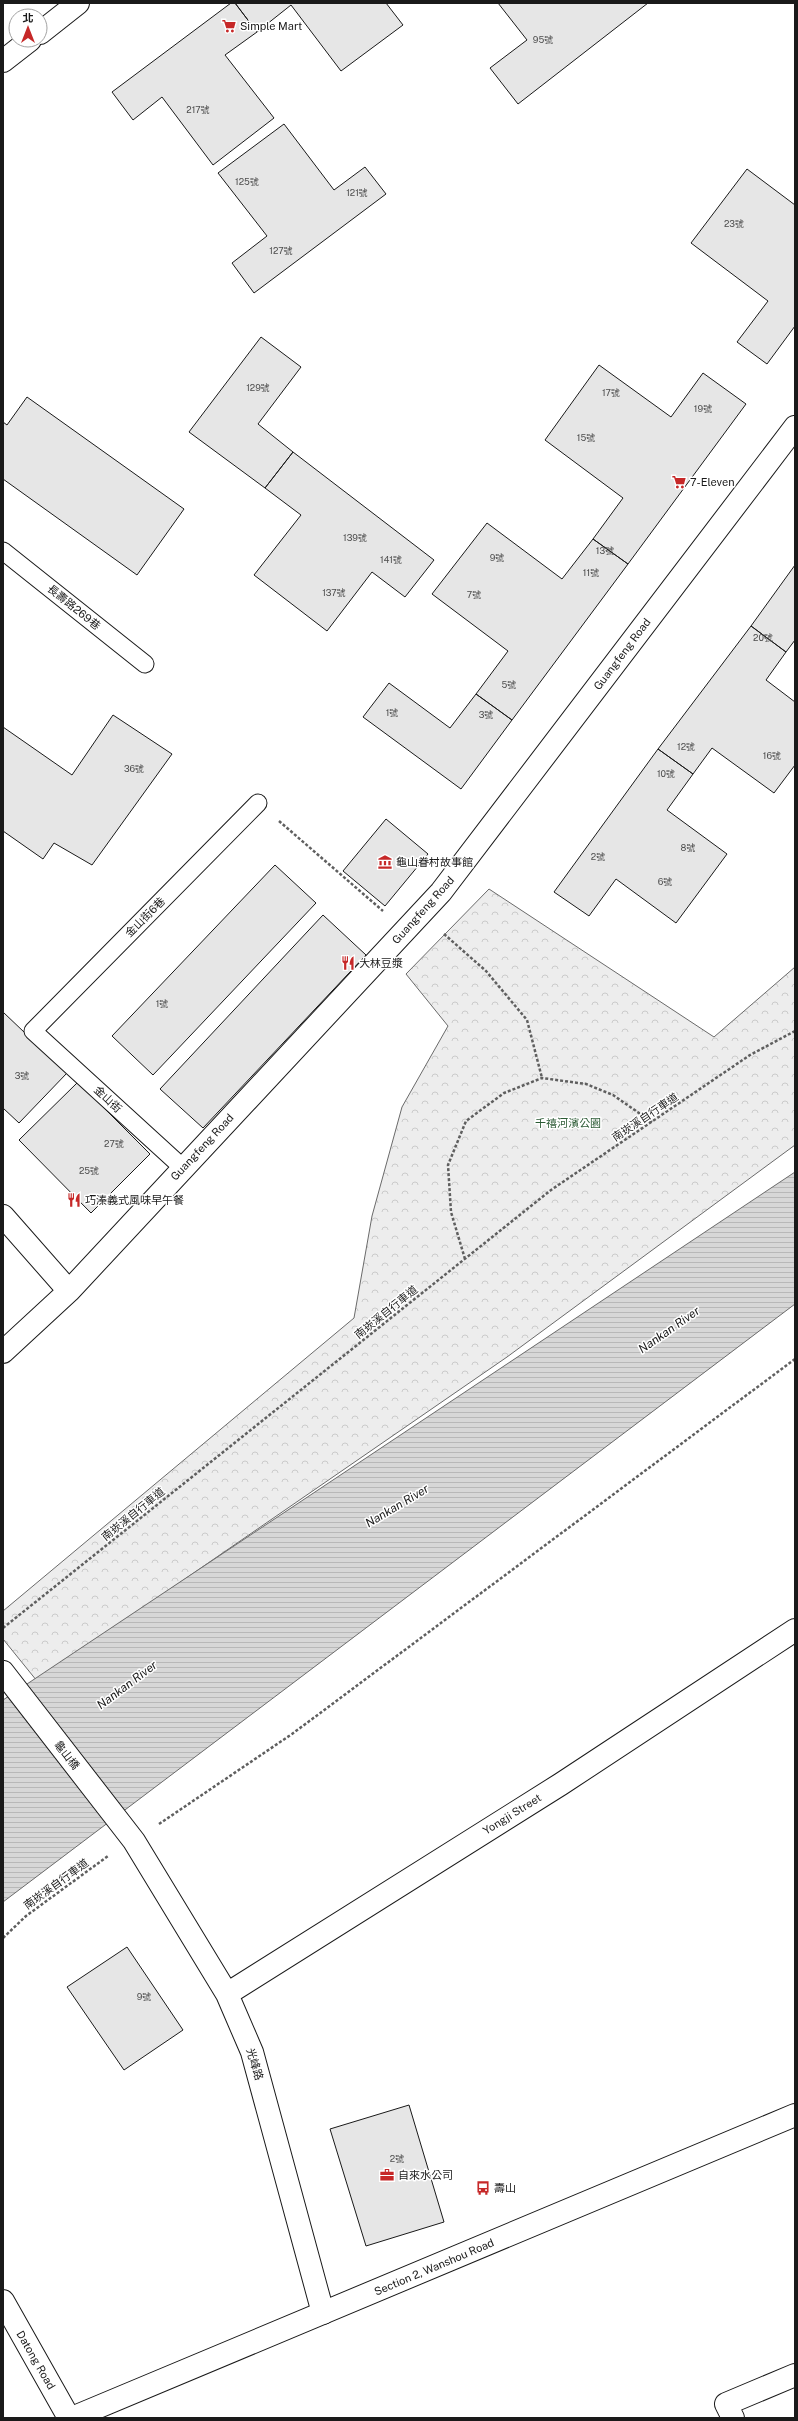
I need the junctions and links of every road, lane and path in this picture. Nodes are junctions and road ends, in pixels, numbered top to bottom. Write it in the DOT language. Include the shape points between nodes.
graph roads {
  1 [pos="78,3"];
  2 [pos="48,26"];
  3 [pos="20,48"];
  4 [pos="3,61"];
  5 [pos="795,427"];
  6 [pos="3,551"];
  7 [pos="146,664"];
  8 [pos="258,802"];
  9 [pos="421,914"];
  10 [pos="405,931"];
  11 [pos="33,1031"];
  12 [pos="795,1031"];
  13 [pos="542,1078"];
  14 [pos="652,1122"];
  15 [pos="183,1168"];
  16 [pos="3,1216"];
  17 [pos="465,1259"];
  18 [pos="69,1291"];
  19 [pos="3,1352"];
  20 [pos="795,1359"];
  21 [pos="3,1628"];
  22 [pos="795,1630"];
  23 [pos="3,1672"];
  24 [pos="155,1827"];
  25 [pos="132,1838"];
  26 [pos="113,1852"];
  27 [pos="3,1938"];
  28 [pos="227,1994"];
  29 [pos="795,2114"];
  30 [pos="3,2301"];
  31 [pos="323,2313"];
  32 [pos="795,2375"];
  33 [pos="729,2411"];
  34 [pos="71,2418"];
  1 -- 2 [label="street"];
  3 -- 4 [label="street"];
  5 -- 9 [label="street, Guangfeng Road" via="441,892"];
  6 -- 7 [label="lane, 長壽路269巷"];
  8 -- 10 [label="path"];
  8 -- 11 [label="lane, 金山街6巷"];
  9 -- 10 [label="street, Guangfeng Road"];
  9 -- 13 [label="path" via="486,971 527,1020"];
  10 -- 15 [label="street, Guangfeng Road"];
  11 -- 15 [label="lane, 金山街"];
  12 -- 14 [label="path, 南崁溪自行車道" via="750,1055"];
  13 -- 14 [label="path" via="586,1084 613,1095"];
  13 -- 17 [label="path" via="504,1093 466,1121 448,1165 450,1212"];
  14 -- 17 [label="path, 南崁溪自行車道" via="551,1190"];
  15 -- 18 [label="street, Guangfeng Road"];
  16 -- 18 [label="street"];
  17 -- 21 [label="path, 南崁溪自行車道"];
  18 -- 19 [label="street, Guangfeng Road"];
  20 -- 24 [label="path" via="292,1734"];
  22 -- 28 [label="street, Yongji Street" via="561,1784"];
  23 -- 25 [label="street, 龜山橋"];
  25 -- 28 [label="street, 光峰路"];
  26 -- 27 [label="path, 南崁溪自行車道" via="26,1916"];
  28 -- 31 [label="street, 光峰路" via="252,2052"];
  29 -- 31 [label="street, Section 2, Wanshou Road"];
  30 -- 34 [label="street, Datong Road"];
  31 -- 34 [label="street, Section 2, Wanshou Road"];
  32 -- 33 [label="street"];
}
